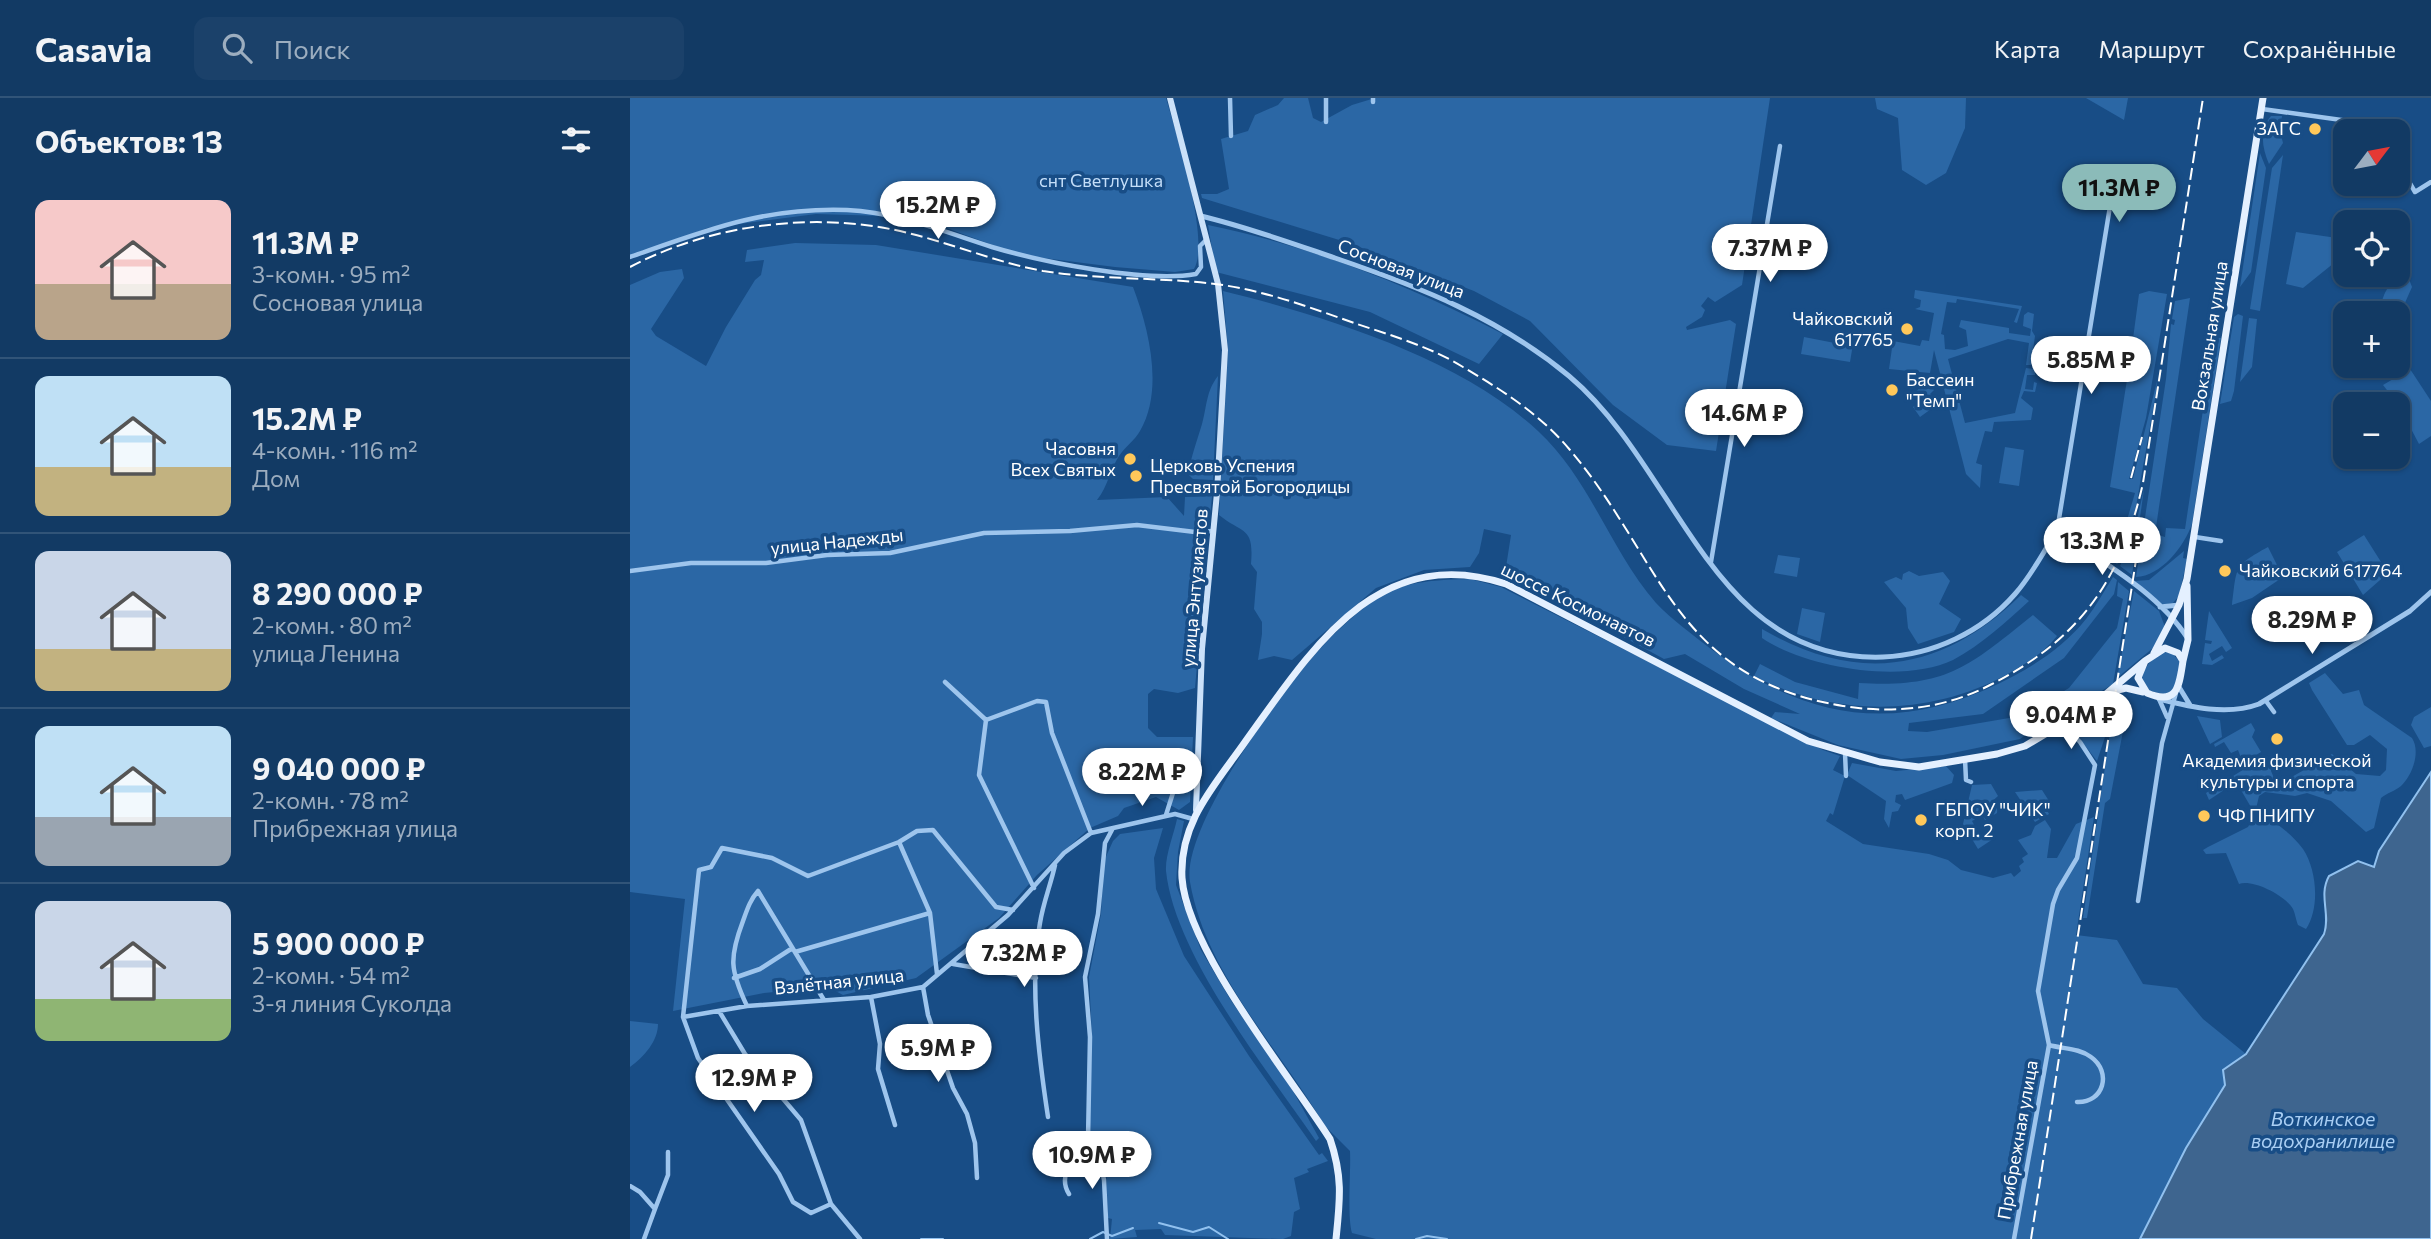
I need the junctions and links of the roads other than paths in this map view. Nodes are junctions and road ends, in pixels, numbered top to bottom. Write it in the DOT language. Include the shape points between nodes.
graph roads {
  1 [pos="1170,98"];
  2 [pos="1230,98"];
  3 [pos="1326,98"];
  4 [pos="2263,98"];
  5 [pos="2262,109"];
  6 [pos="2334,119"];
  7 [pos="1326,122"];
  8 [pos="1231,136"];
  9 [pos="1780,146"];
  10 [pos="2410,183"];
  11 [pos="2431,183"];
  12 [pos="2112,188"];
  13 [pos="1201,216"];
  14 [pos="1206,240"];
  15 [pos="630,257"];
  16 [pos="1214,531"];
  17 [pos="2057,531"];
  18 [pos="2195,537"];
  19 [pos="2221,541"];
  20 [pos="1711,563"];
  21 [pos="630,571"];
  22 [pos="2187,579"];
  23 [pos="2431,592"];
  24 [pos="2179,605"];
  25 [pos="2160,607"];
  26 [pos="2170,623"];
  27 [pos="2188,640"];
  28 [pos="2154,653"];
  29 [pos="2146,661"];
  30 [pos="2183,662"];
  31 [pos="945,682"];
  32 [pos="2177,690"];
  33 [pos="2108,694"];
  34 [pos="2153,696"];
  35 [pos="2266,701"];
  36 [pos="2172,702"];
  37 [pos="2186,704"];
  38 [pos="2169,711"];
  39 [pos="2274,712"];
  40 [pos="2168,718"];
  41 [pos="986,720"];
  42 [pos="2062,724"];
  43 [pos="1845,753"];
  44 [pos="1965,760"];
  45 [pos="1197,767"];
  46 [pos="1846,776"];
  47 [pos="1971,782"];
  48 [pos="1196,810"];
  49 [pos="1165,816"];
  50 [pos="1193,819"];
  51 [pos="1113,828"];
  52 [pos="1091,834"];
  53 [pos="899,842"];
  54 [pos="1055,864"];
  55 [pos="1034,888"];
  56 [pos="2138,901"];
  57 [pos="1013,910"];
  58 [pos="930,913"];
  59 [pos="793,951"];
  60 [pos="952,964"];
  61 [pos="937,975"];
  62 [pos="734,978"];
  63 [pos="1036,978"];
  64 [pos="923,987"];
  65 [pos="871,997"];
  66 [pos="824,1000"];
  67 [pos="747,1006"];
  68 [pos="719,1012"];
  69 [pos="683,1017"];
  70 [pos="2049,1045"];
  71 [pos="2077,1102"];
  72 [pos="1048,1117"];
  73 [pos="895,1125"];
  74 [pos="1088,1139"];
  75 [pos="668,1152"];
  76 [pos="976,1178"];
  77 [pos="630,1186"];
  78 [pos="1069,1194"];
  79 [pos="831,1204"];
  80 [pos="655,1209"];
  81 [pos="644,1239"];
  82 [pos="860,1239"];
  83 [pos="1107,1239"];
  84 [pos="1336,1239"];
  85 [pos="2014,1239"];
  1 -- 13 [label="main road, улица Энтузиастов"];
  2 -- 8 [label="street"];
  3 -- 7 [label="street"];
  4 -- 5 [label="main road, Вокзальная улица"];
  5 -- 6 [label="street"];
  5 -- 18 [label="main road, Вокзальная улица"];
  9 -- 20 [label="street"];
  10 -- 11 [label="street" via="2415,192"];
  12 -- 17 [label="street, Сосновая улица"];
  13 -- 14 [label="main road, улица Энтузиастов"];
  13 -- 20 [label="street, Сосновая улица" via="1423,289 1508,332 1595,400 1635,449"];
  14 -- 15 [label="street" via="1200,246 1201,267 1196,274 1126,273 1024,256 936,227 849,210 745,218"];
  14 -- 16 [label="main road, улица Энтузиастов" via="1218,284 1224,350"];
  16 -- 21 [label="street, улица Надежды" via="1137,525 984,533 890,554 691,563"];
  16 -- 45 [label="main road, улица Энтузиастов"];
  17 -- 20 [label="street, Сосновая улица" via="2015,595 1970,632 1951,642 1891,657 1843,654 1791,638 1745,607"];
  17 -- 25 [label="street"];
  18 -- 19 [label="street"];
  18 -- 22 [label="main road, Вокзальная улица"];
  22 -- 24 [label="main road, Вокзальная улица"];
  22 -- 27 [label="main road, Вокзальная улица"];
  23 -- 35 [label="street" via="2410,611"];
  24 -- 25 [label="street"];
  24 -- 26 [label="main road, Вокзальная улица"];
  25 -- 26 [label="street"];
  26 -- 27 [label="street"];
  26 -- 28 [label="main road, Вокзальная улица"];
  27 -- 30 [label="main road, Вокзальная улица"];
  28 -- 29 [label="main road"];
  28 -- 30 [label="main road" via="2170,648"];
  29 -- 33 [label="main road, шоссе Космонавтов"];
  29 -- 34 [label="main road" via="2138,678"];
  30 -- 32 [label="main road"];
  31 -- 41 [label="street"];
  32 -- 34 [label="main road" via="2165,697"];
  32 -- 36 [label="street"];
  32 -- 37 [label="street"];
  33 -- 34 [label="main road, шоссе Космонавтов" via="2126,688"];
  33 -- 42 [label="main road, шоссе Космонавтов"];
  34 -- 36 [label="street"];
  34 -- 40 [label="street"];
  35 -- 37 [label="street" via="2231,711"];
  35 -- 39 [label="street"];
  36 -- 37 [label="street"];
  36 -- 38 [label="street"];
  37 -- 38 [label="street"];
  38 -- 40 [label="street"];
  40 -- 56 [label="street"];
  41 -- 52 [label="street" via="1037,701 1046,702 1052,733"];
  41 -- 55 [label="street" via="979,775"];
  42 -- 44 [label="main road, шоссе Космонавтов" via="2025,746"];
  42 -- 70 [label="street, Прибрежная улица" via="2081,742 2095,765 2077,858 2053,904 2038,991"];
  43 -- 44 [label="main road, шоссе Космонавтов" via="1919,767"];
  43 -- 46 [label="street"];
  43 -- 48 [label="main road, шоссе Космонавтов" via="1762,719 1506,584 1458,572 1428,575 1380,593 1328,633 1309,652"];
  44 -- 47 [label="street" via="1966,780"];
  45 -- 48 [label="main road, улица Энтузиастов"];
  45 -- 49 [label="street" via="1177,780"];
  48 -- 50 [label="main road, шоссе Космонавтов"];
  49 -- 50 [label="street, Взлётная улица"];
  49 -- 51 [label="street, Взлётная улица"];
  50 -- 84 [label="main road, шоссе Космонавтов" via="1183,855 1182,880 1188,901 1203,944 1330,1139 1342,1188"];
  51 -- 52 [label="street, Взлётная улица"];
  51 -- 74 [label="street" via="1105,843 1098,914 1085,977 1090,1037"];
  52 -- 54 [label="street, Взлётная улица"];
  53 -- 57 [label="street" via="917,831 933,830 996,907"];
  53 -- 58 [label="street"];
  53 -- 69 [label="street" via="808,876 772,858 722,848 711,867 699,870"];
  54 -- 55 [label="street, Взлётная улица"];
  54 -- 63 [label="street" via="1040,922"];
  55 -- 57 [label="street, Взлётная улица"];
  57 -- 60 [label="street, Взлётная улица"];
  58 -- 59 [label="street"];
  58 -- 61 [label="street"];
  59 -- 62 [label="street"];
  59 -- 62 [label="street" via="758,891 732,951"];
  59 -- 66 [label="street"];
  60 -- 61 [label="street, Взлётная улица"];
  60 -- 63 [label="street"];
  61 -- 64 [label="street, Взлётная улица"];
  62 -- 67 [label="street"];
  63 -- 72 [label="street" via="1038,1050"];
  64 -- 65 [label="street, Взлётная улица"];
  64 -- 76 [label="street" via="953,1088 970,1124"];
  65 -- 66 [label="street, Взлётная улица"];
  65 -- 73 [label="street" via="880,1044 878,1069"];
  66 -- 67 [label="street, Взлётная улица"];
  67 -- 68 [label="street, Взлётная улица"];
  68 -- 69 [label="street, Взлётная улица"];
  68 -- 79 [label="street" via="745,1054 800,1120"];
  69 -- 79 [label="street" via="698,1058 779,1174 793,1202 811,1213"];
  70 -- 71 [label="street, Прибрежная улица" via="2078,1050 2103,1070 2099,1093 2085,1103"];
  70 -- 85 [label="street, Прибрежная улица"];
  74 -- 78 [label="street" via="1068,1165 1065,1187"];
  74 -- 83 [label="street" via="1098,1152 1104,1180"];
  75 -- 80 [label="street" via="668,1175"];
  77 -- 80 [label="street"];
  79 -- 82 [label="street"];
  80 -- 81 [label="street"];
}
